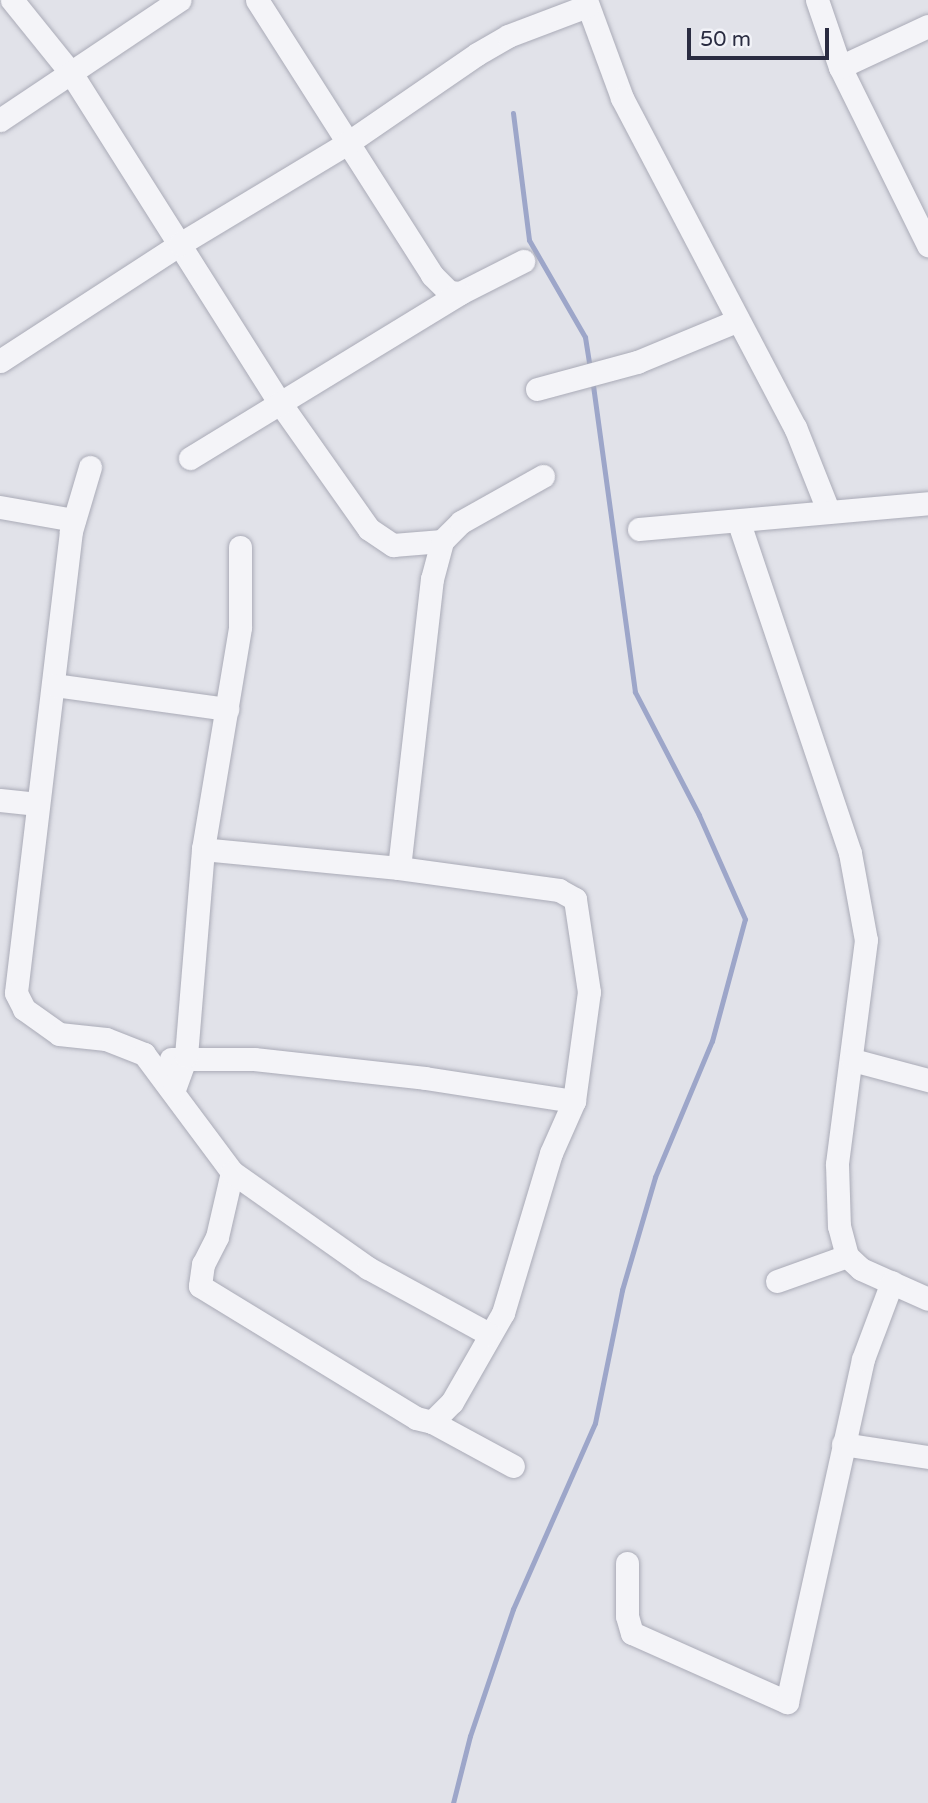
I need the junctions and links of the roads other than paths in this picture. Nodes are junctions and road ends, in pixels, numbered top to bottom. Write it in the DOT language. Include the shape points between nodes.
graph roads {
  1 [pos="12,0"];
  2 [pos="179,0"];
  3 [pos="257,0"];
  4 [pos="817,0"];
  5 [pos="586,3"];
  6 [pos="928,26"];
  7 [pos="840,67"];
  8 [pos="71,73"];
  9 [pos="0,120"];
  10 [pos="349,142"];
  11 [pos="180,244"];
  12 [pos="928,245"];
  13 [pos="523,261"];
  14 [pos="460,293"];
  15 [pos="736,321"];
  16 [pos="0,362"];
  17 [pos="537,389"];
  18 [pos="280,404"];
  19 [pos="190,458"];
  20 [pos="90,467"];
  21 [pos="542,476"];
  22 [pos="928,503"];
  23 [pos="0,507"];
  24 [pos="828,510"];
  25 [pos="74,520"];
  26 [pos="740,523"];
  27 [pos="639,529"];
  28 [pos="442,541"];
  29 [pos="240,547"];
  30 [pos="54,685"];
  31 [pos="227,709"];
  32 [pos="0,800"];
  33 [pos="38,804"];
  34 [pos="203,849"];
  35 [pos="399,868"];
  36 [pos="186,1056"];
  37 [pos="853,1060"];
  38 [pos="152,1062"];
  39 [pos="928,1080"];
  40 [pos="173,1092"];
  41 [pos="574,1101"];
  42 [pos="232,1172"];
  43 [pos="847,1256"];
  44 [pos="777,1281"];
  45 [pos="892,1282"];
  46 [pos="928,1299"];
  47 [pos="489,1334"];
  48 [pos="432,1422"];
  49 [pos="843,1444"];
  50 [pos="928,1457"];
  51 [pos="513,1466"];
  52 [pos="627,1563"];
  1 -- 8 [label="street"];
  2 -- 8 [label="street"];
  3 -- 10 [label="street"];
  4 -- 7 [label="street"];
  5 -- 10 [label="street" via="508,36"];
  5 -- 15 [label="street" via="622,98"];
  6 -- 7 [label="street"];
  7 -- 12 [label="street"];
  8 -- 9 [label="street"];
  8 -- 11 [label="street"];
  10 -- 11 [label="street"];
  10 -- 14 [label="street" via="432,275 449,292"];
  11 -- 16 [label="street"];
  11 -- 18 [label="street"];
  13 -- 14 [label="street"];
  14 -- 18 [label="street"];
  15 -- 17 [label="street" via="637,362"];
  15 -- 24 [label="street" via="795,427"];
  18 -- 19 [label="street"];
  18 -- 28 [label="street" via="369,529 393,545"];
  20 -- 25 [label="street"];
  21 -- 28 [label="street" via="461,522"];
  22 -- 24 [label="street"];
  23 -- 25 [label="street"];
  24 -- 26 [label="street"];
  25 -- 30 [label="street"];
  26 -- 27 [label="street"];
  26 -- 37 [label="street" via="853,865 866,940"];
  28 -- 35 [label="street" via="432,579"];
  29 -- 31 [label="street" via="240,627"];
  30 -- 31 [label="street"];
  30 -- 33 [label="street"];
  31 -- 34 [label="street"];
  32 -- 33 [label="street"];
  33 -- 38 [label="street" via="17,963 20,1001 39,1024 59,1034 106,1039 131,1047"];
  34 -- 35 [label="street"];
  34 -- 36 [label="street"];
  35 -- 41 [label="street" via="559,890 575,899 589,992"];
  36 -- 38 [label="street"];
  36 -- 40 [label="street"];
  36 -- 41 [label="street" via="425,1078"];
  37 -- 39 [label="street"];
  37 -- 43 [label="street" via="838,1164 839,1226"];
  38 -- 40 [label="street"];
  40 -- 42 [label="street"];
  41 -- 47 [label="street" via="551,1153 503,1313"];
  42 -- 47 [label="street" via="368,1268"];
  42 -- 48 [label="street" via="200,1286 416,1418"];
  43 -- 44 [label="street"];
  43 -- 45 [label="street" via="861,1269"];
  45 -- 46 [label="street"];
  45 -- 49 [label="street" via="863,1359"];
  47 -- 48 [label="street" via="452,1402"];
  48 -- 51 [label="street"];
  49 -- 50 [label="street"];
  49 -- 52 [label="street" via="786,1702 632,1633 627,1616"];
}
